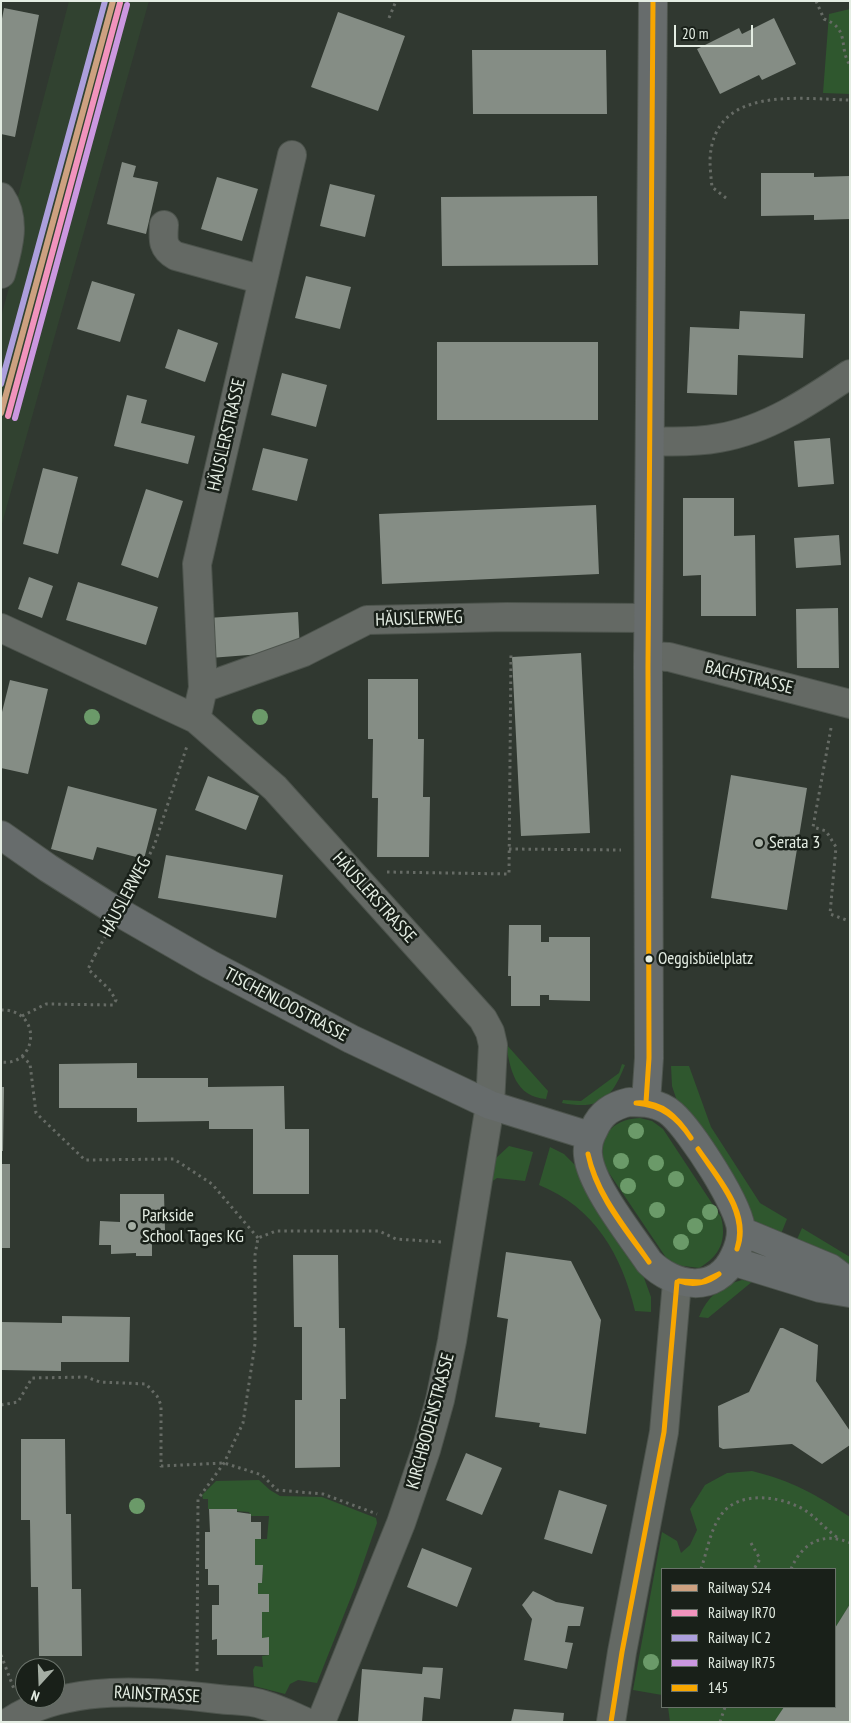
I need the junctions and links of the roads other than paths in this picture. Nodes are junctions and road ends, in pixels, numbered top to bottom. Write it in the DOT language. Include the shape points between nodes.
graph roads {
  1 [pos="653,1"];
  2 [pos="292,155"];
  3 [pos="1,197"];
  4 [pos="164,225"];
  5 [pos="1,274"];
  6 [pos="263,280"];
  7 [pos="850,374"];
  8 [pos="650,441"];
  9 [pos="648,618"];
  10 [pos="1,628"];
  11 [pos="648,656"];
  12 [pos="203,688"];
  13 [pos="850,704"];
  14 [pos="196,719"];
  15 [pos="1,835"];
  16 [pos="646,1102"];
  17 [pos="490,1106"];
  18 [pos="590,1136"];
  19 [pos="741,1231"];
  20 [pos="732,1261"];
  21 [pos="677,1282"];
  22 [pos="850,1283"];
  23 [pos="850,1293"];
  24 [pos="10,1722"];
  25 [pos="306,1722"];
  26 [pos="321,1722"];
  27 [pos="611,1722"];
  1 -- 8 [label="main road"];
  2 -- 6 [label="street, HÄUSLERSTRASSE"];
  3 -- 5 [label="street" via="8,207 10,240"];
  4 -- 6 [label="street" via="163,243 167,251 176,256"];
  6 -- 12 [label="street, HÄUSLERSTRASSE" via="197,564"];
  7 -- 8 [label="street" via="806,403 764,424 720,438"];
  8 -- 9 [label="main road"];
  9 -- 11 [label="main road"];
  9 -- 12 [label="street, HÄUSLERWEG" via="367,620 304,652"];
  10 -- 14 [label="street, HÄUSLERSTRASSE"];
  11 -- 13 [label="street, BACHSTRASSE" via="668,657"];
  11 -- 16 [label="main road" via="649,1058"];
  12 -- 14 [label="street, HÄUSLERSTRASSE"];
  14 -- 17 [label="street, HÄUSLERSTRASSE" via="274,788 484,1019 493,1044"];
  15 -- 17 [label="main road, TISCHENLOOSTRASSE" via="100,901 210,964 351,1039"];
  16 -- 18 [label="main road" via="612,1107 598,1119"];
  16 -- 19 [label="main road" via="672,1114 686,1131 729,1195"];
  17 -- 18 [label="main road, TISCHENLOOSTRASSE"];
  17 -- 26 [label="street, KIRCHBODENSTRASSE" via="452,1341 426,1450 401,1522"];
  18 -- 21 [label="main road" via="587,1154 593,1177 649,1262 660,1274"];
  19 -- 20 [label="main road"];
  19 -- 22 [label="main road" via="830,1268"];
  20 -- 21 [label="main road" via="723,1273 709,1281"];
  20 -- 23 [label="main road" via="820,1288"];
  21 -- 27 [label="street" via="664,1432"];
  24 -- 25 [label="street, RAINSTRASSE" via="30,1710 99,1692 194,1696 262,1704"];
}
